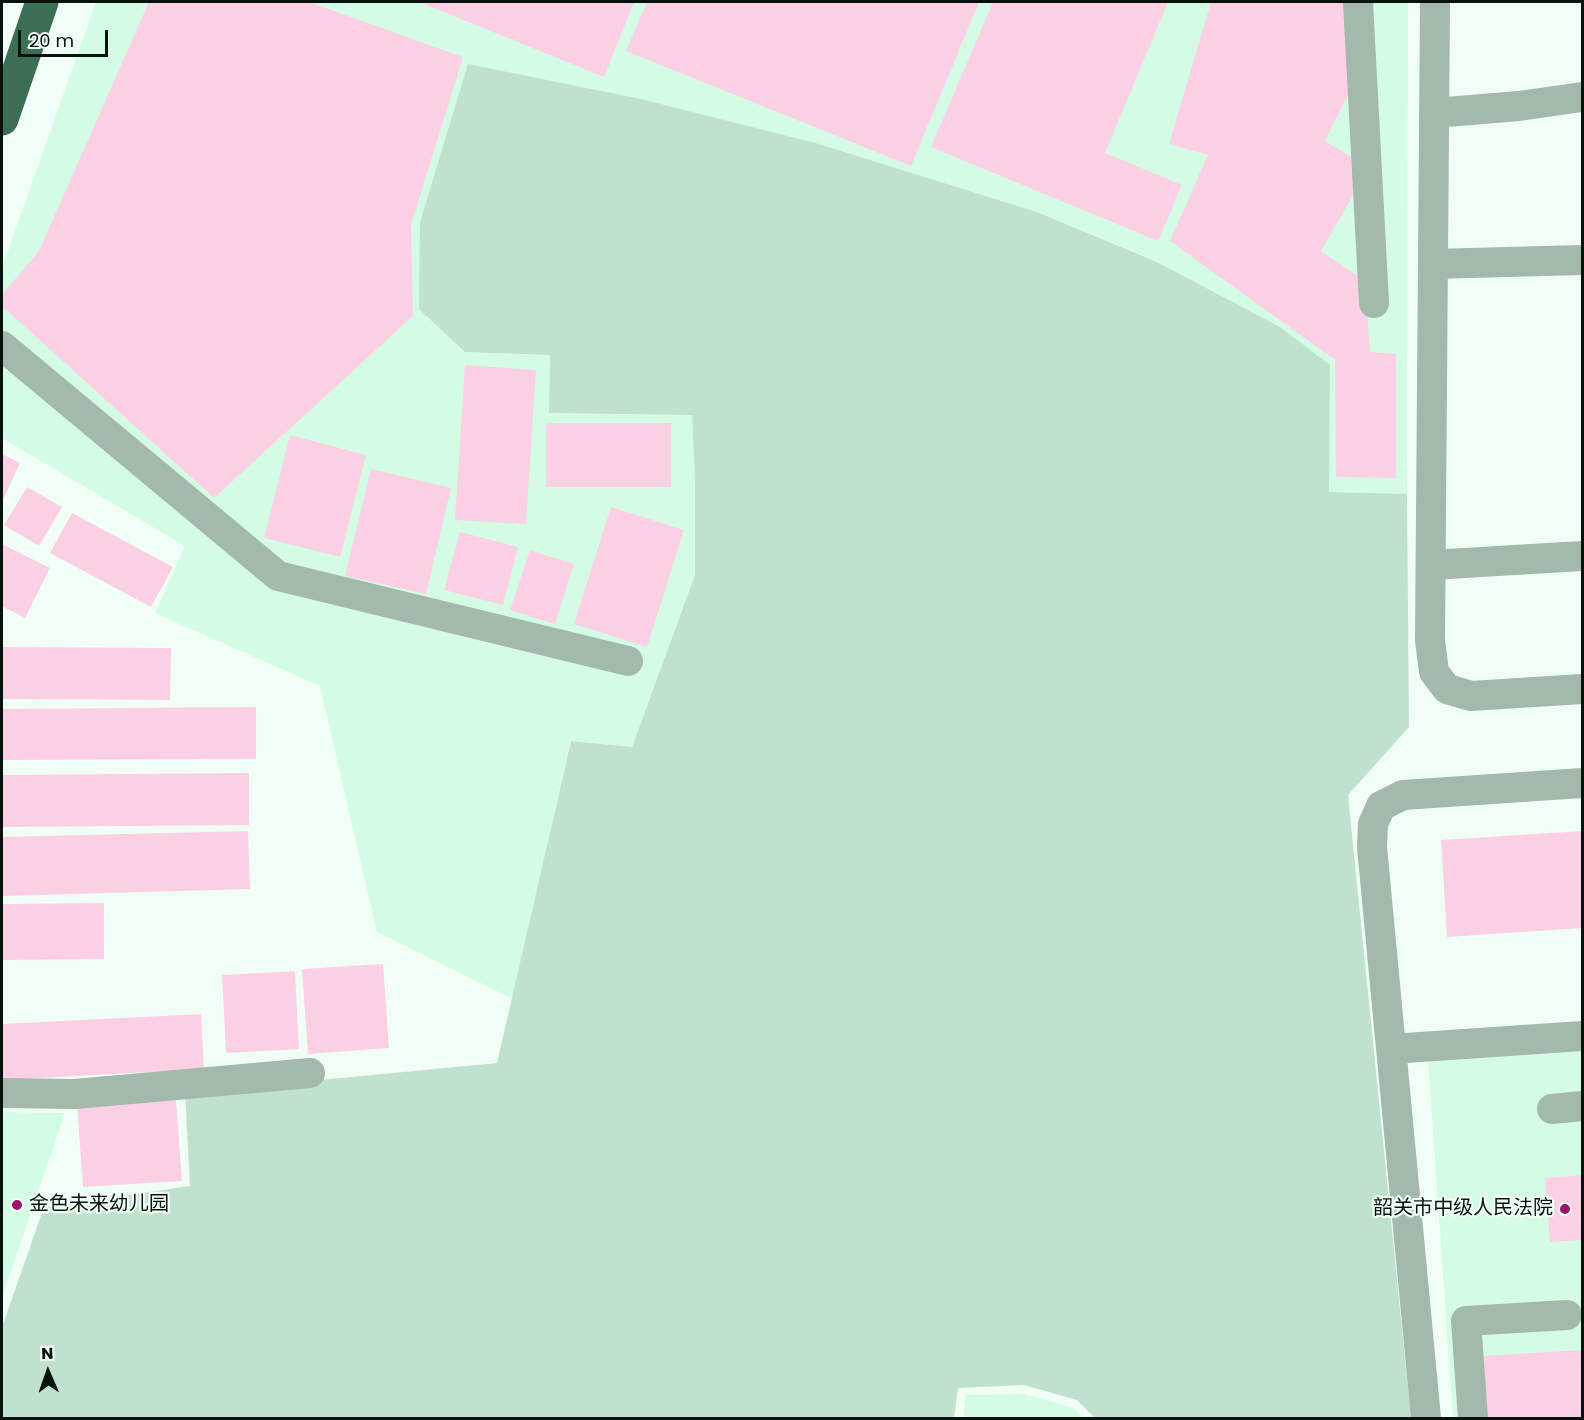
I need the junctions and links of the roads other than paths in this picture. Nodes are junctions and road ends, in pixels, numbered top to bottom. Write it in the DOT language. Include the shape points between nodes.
graph roads {
  1 [pos="42,2"];
  2 [pos="1359,2"];
  3 [pos="1436,2"];
  4 [pos="1582,97"];
  5 [pos="1434,113"];
  6 [pos="2,118"];
  7 [pos="1582,260"];
  8 [pos="1433,264"];
  9 [pos="1374,303"];
  10 [pos="2,346"];
  11 [pos="1582,556"];
  12 [pos="1431,565"];
  13 [pos="628,661"];
  14 [pos="1582,689"];
  15 [pos="1582,783"];
  16 [pos="1582,1036"];
  17 [pos="1391,1049"];
  18 [pos="310,1073"];
  19 [pos="2,1093"];
  20 [pos="1582,1106"];
  21 [pos="1552,1108"];
  22 [pos="1567,1315"];
  23 [pos="1426,1419"];
  24 [pos="1473,1419"];
  1 -- 6 [label="highway"];
  2 -- 9 [label="street"];
  3 -- 5 [label="street"];
  4 -- 5 [label="street"];
  5 -- 8 [label="street"];
  7 -- 8 [label="street"];
  8 -- 12 [label="street"];
  10 -- 13 [label="street" via="278,576"];
  11 -- 12 [label="street"];
  12 -- 14 [label="street" via="1430,640 1434,672 1447,689 1471,696"];
  15 -- 17 [label="street" via="1403,795 1381,806 1373,825 1372,847"];
  16 -- 17 [label="street"];
  17 -- 23 [label="street"];
  18 -- 19 [label="street" via="75,1094"];
  20 -- 21 [label="street"];
  22 -- 24 [label="street" via="1466,1321"];
}
